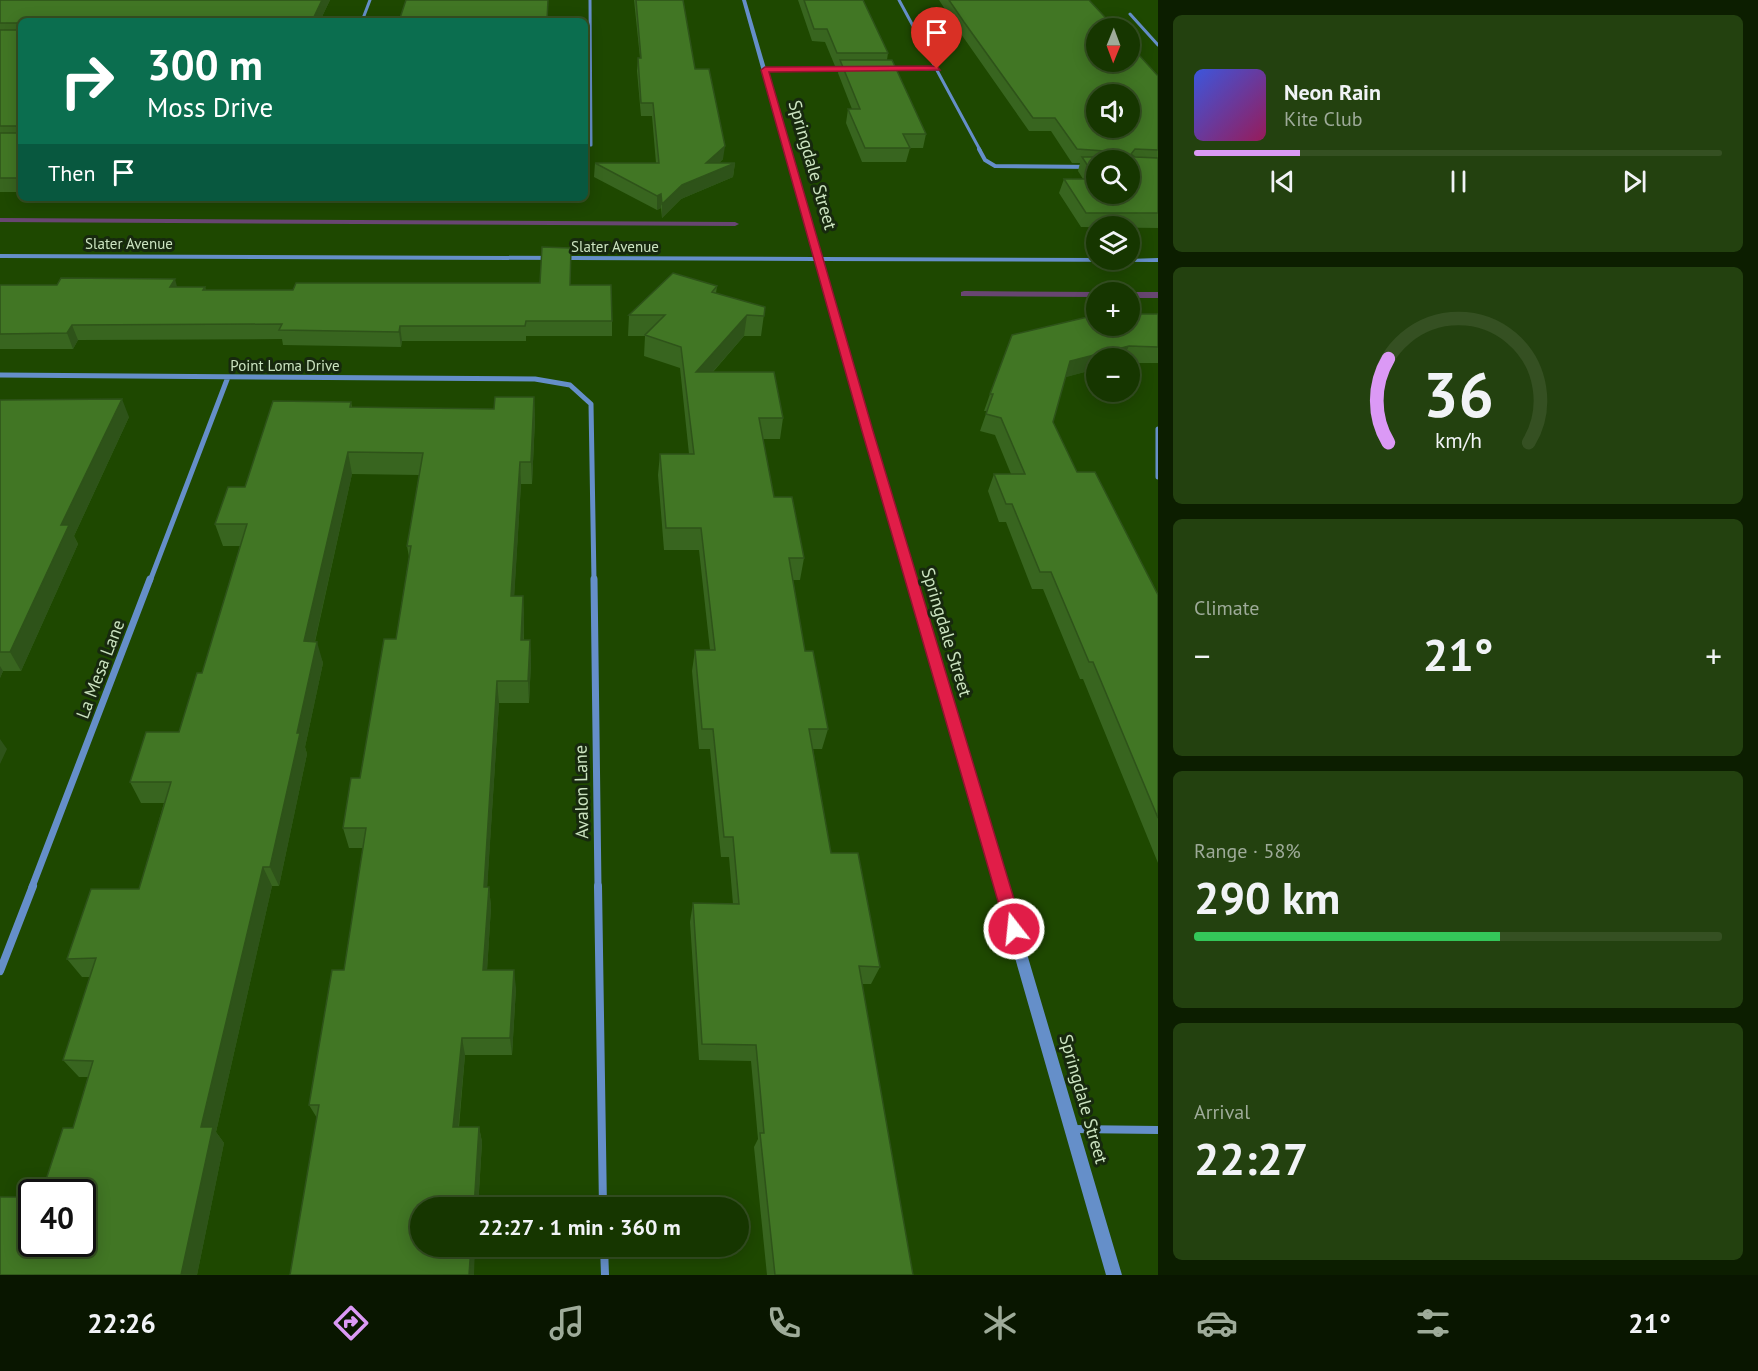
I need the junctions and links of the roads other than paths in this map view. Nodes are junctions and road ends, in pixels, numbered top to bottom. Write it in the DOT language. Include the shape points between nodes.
graph roads {
  1 [pos="370,0"];
  2 [pos="590,0"];
  3 [pos="744,0"];
  4 [pos="899,0"];
  5 [pos="1130,14"];
  6 [pos="363,18"];
  7 [pos="1158,45"];
  8 [pos="857,69"];
  9 [pos="880,69"];
  10 [pos="937,69"];
  11 [pos="765,70"];
  12 [pos="588,145"];
  13 [pos="1086,167"];
  14 [pos="0,256"];
  15 [pos="820,259"];
  16 [pos="1158,260"];
  17 [pos="0,375"];
  18 [pos="228,377"];
  19 [pos="570,385"];
  20 [pos="1158,429"];
  21 [pos="1158,477"];
  22 [pos="0,971"];
  23 [pos="1072,1129"];
  24 [pos="1158,1130"];
  25 [pos="603,1197"];
  26 [pos="604,1257"];
  27 [pos="604,1275"];
  28 [pos="1114,1275"];
  1 -- 6 [label="street"];
  2 -- 12 [label="street"];
  3 -- 11 [label="street, Springdale Street"];
  4 -- 10 [label="street"];
  5 -- 7 [label="street"];
  8 -- 11 [label="street"];
  9 -- 10 [label="street"];
  10 -- 13 [label="street" via="986,160 995,166"];
  11 -- 15 [label="street, Springdale Street"];
  14 -- 15 [label="street, Slater Avenue"];
  15 -- 16 [label="street, Slater Avenue"];
  15 -- 23 [label="street, Springdale Street"];
  17 -- 18 [label="street, Point Loma Drive"];
  18 -- 19 [label="street, Point Loma Drive" via="535,379"];
  18 -- 22 [label="street, La Mesa Lane"];
  19 -- 25 [label="street, Avalon Lane" via="591,404"];
  20 -- 21 [label="street"];
  23 -- 24 [label="street"];
  23 -- 28 [label="street, Springdale Street"];
  26 -- 27 [label="street"];
}
